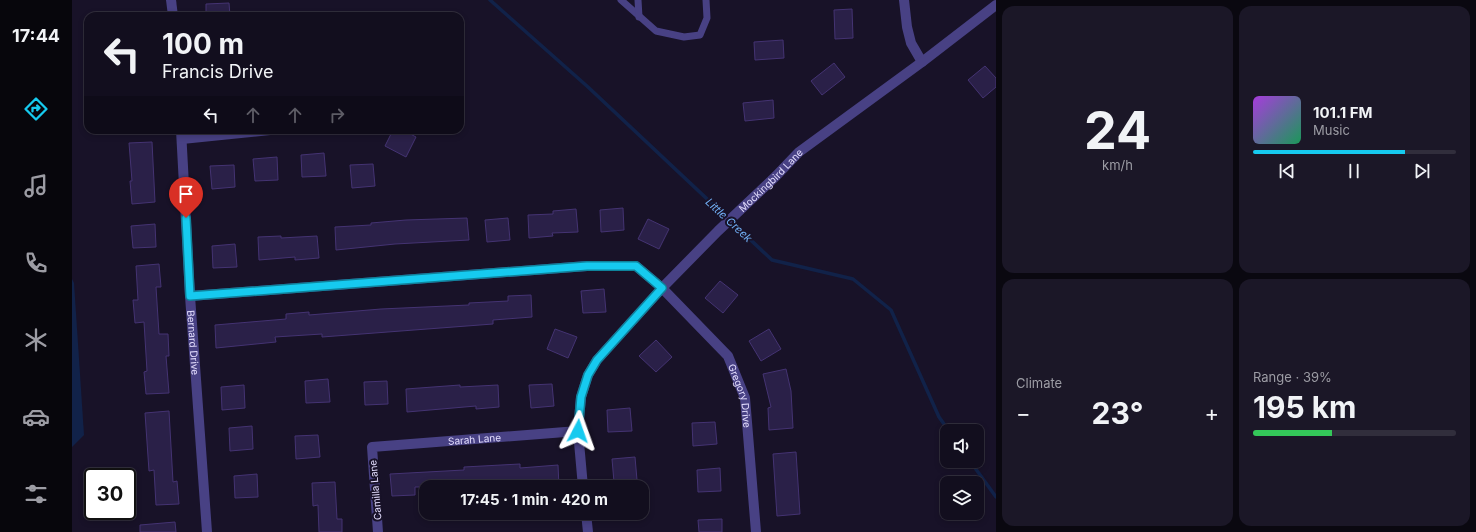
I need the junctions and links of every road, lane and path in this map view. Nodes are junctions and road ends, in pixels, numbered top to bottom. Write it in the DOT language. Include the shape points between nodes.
graph roads {
  1 [pos="172,0"];
  2 [pos="621,0"];
  3 [pos="638,0"];
  4 [pos="706,0"];
  5 [pos="904,0"];
  6 [pos="996,5"];
  7 [pos="173,12"];
  8 [pos="640,16"];
  9 [pos="922,62"];
  10 [pos="199,134"];
  11 [pos="181,135"];
  12 [pos="662,288"];
  13 [pos="190,296"];
  14 [pos="578,431"];
  15 [pos="372,448"];
  16 [pos="582,480"];
  17 [pos="587,520"];
  18 [pos="207,532"];
  19 [pos="378,532"];
  20 [pos="588,532"];
  21 [pos="756,532"];
  1 -- 7 [label="street"];
  2 -- 8 [label="lane"];
  3 -- 8 [label="lane"];
  4 -- 8 [label="lane" via="707,18 700,35 684,37 656,31"];
  5 -- 9 [label="street" via="911,43"];
  6 -- 9 [label="street, Mockingbird Lane"];
  9 -- 12 [label="street, Mockingbird Lane" via="798,152"];
  10 -- 11 [label="street"];
  11 -- 13 [label="street, Bernard Drive"];
  12 -- 13 [label="street, Gregory Drive" via="636,266 587,266"];
  12 -- 14 [label="street, Mockingbird Lane" via="597,360 588,375 581,397"];
  12 -- 21 [label="street, Gregory Drive" via="728,356 745,398"];
  13 -- 18 [label="street, Bernard Drive"];
  14 -- 15 [label="street, Sarah Lane"];
  14 -- 16 [label="street, Mockingbird Lane"];
  15 -- 19 [label="street, Camilla Lane"];
  17 -- 20 [label="street"];
}
